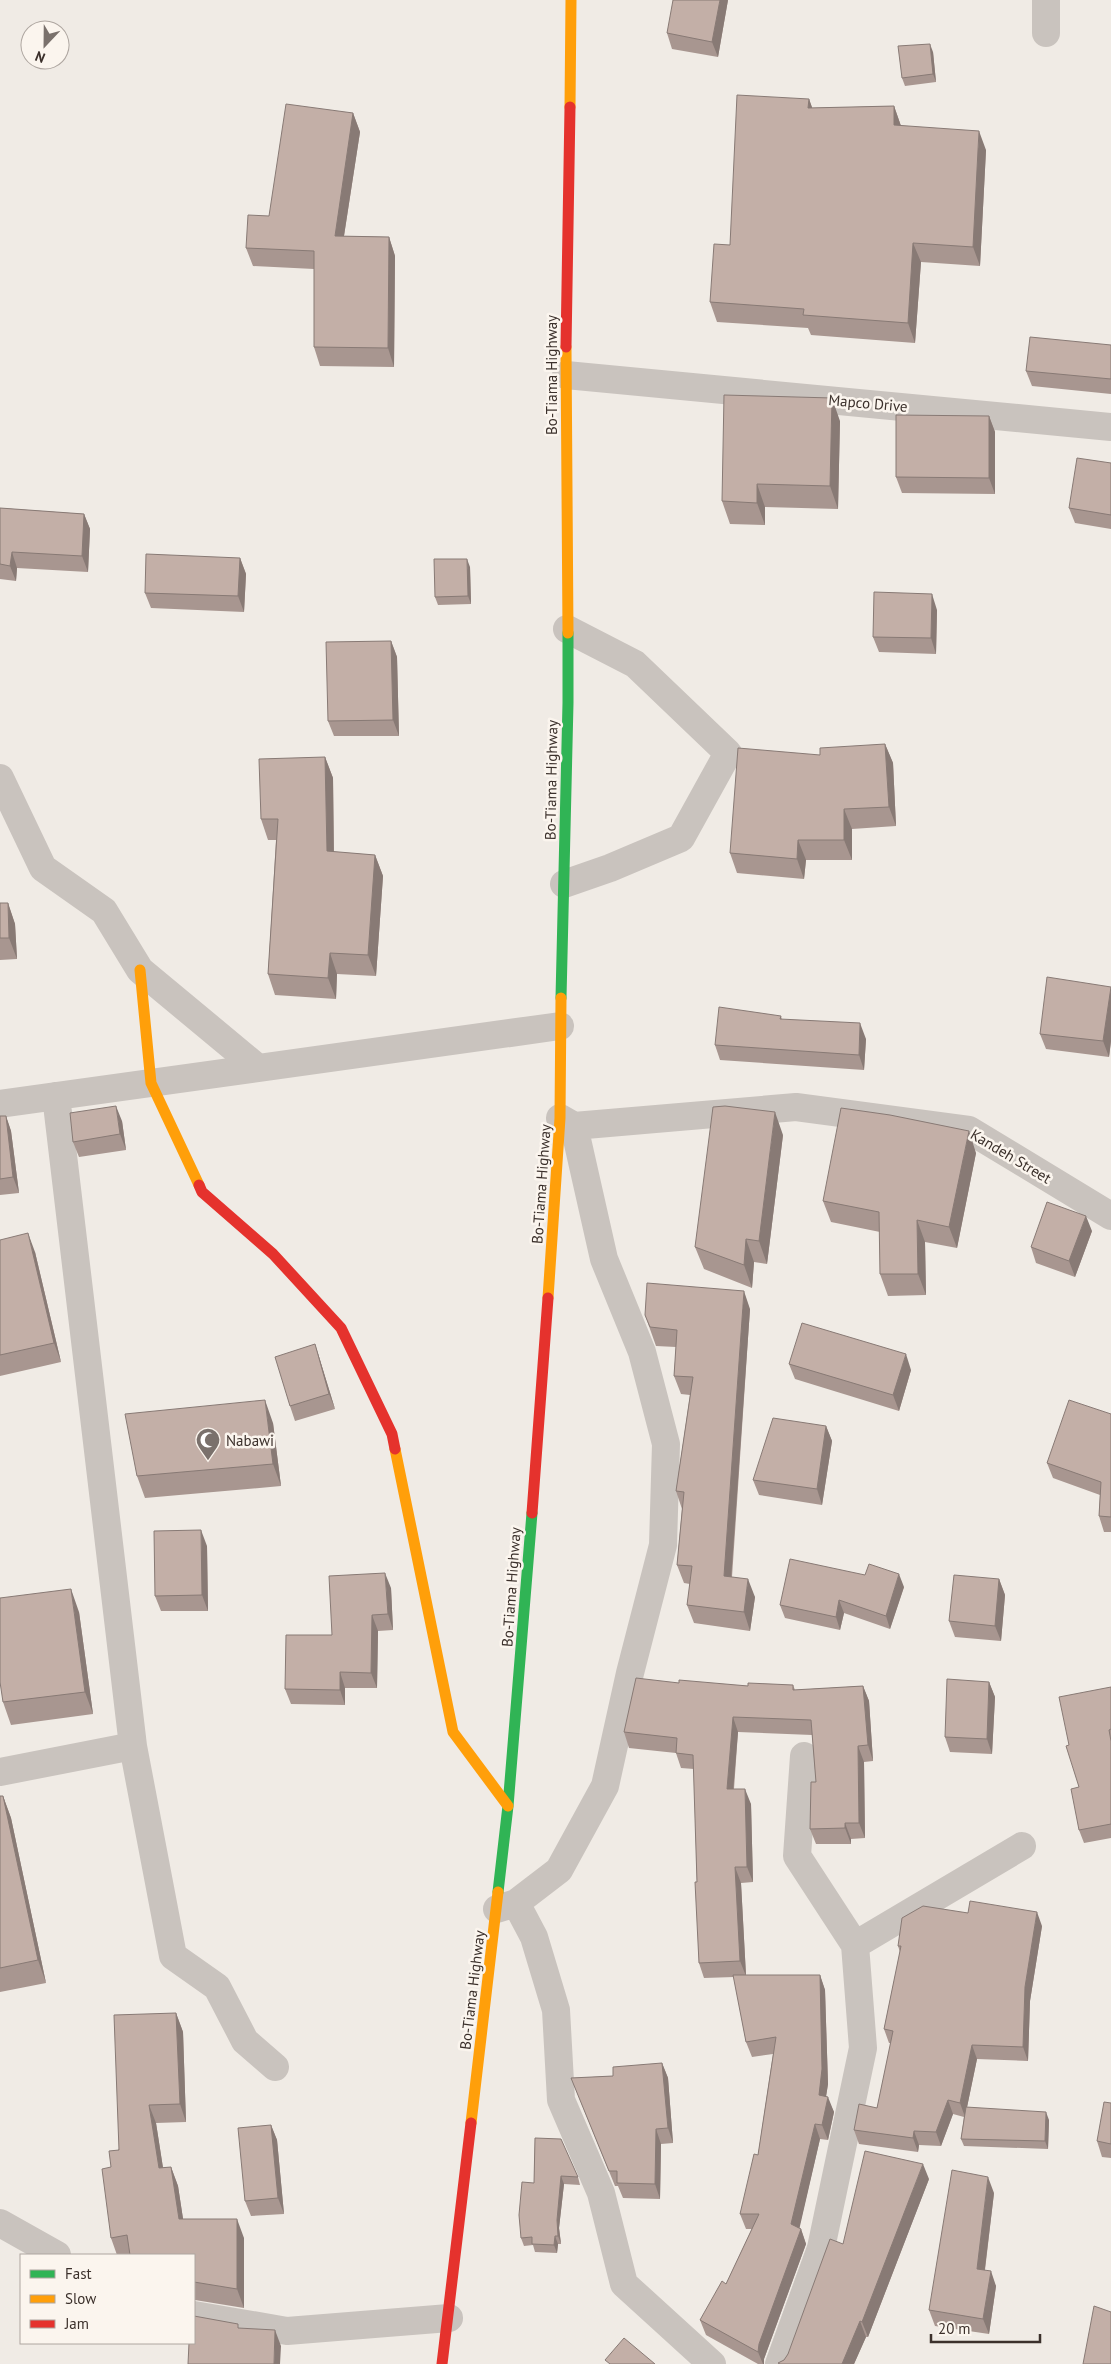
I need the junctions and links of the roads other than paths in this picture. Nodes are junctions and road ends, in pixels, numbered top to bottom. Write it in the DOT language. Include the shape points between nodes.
graph roads {
  1 [pos="571,0"];
  2 [pos="1046,0"];
  3 [pos="1046,33"];
  4 [pos="566,374"];
  5 [pos="1111,427"];
  6 [pos="568,629"];
  7 [pos="0,778"];
  8 [pos="564,884"];
  9 [pos="140,970"];
  10 [pos="560,1026"];
  11 [pos="258,1068"];
  12 [pos="151,1083"];
  13 [pos="56,1096"];
  14 [pos="0,1104"];
  15 [pos="567,1122"];
  16 [pos="1111,1216"];
  17 [pos="133,1746"];
  18 [pos="804,1756"];
  19 [pos="0,1772"];
  20 [pos="508,1806"];
  21 [pos="1022,1846"];
  22 [pos="507,1906"];
  23 [pos="855,1945"];
  24 [pos="275,2067"];
  25 [pos="0,2223"];
  26 [pos="55,2254"];
  27 [pos="195,2315"];
  28 [pos="449,2318"];
  29 [pos="442,2364"];
  30 [pos="712,2364"];
  31 [pos="779,2364"];
  1 -- 4 [label="main road, Bo-Tiama Highway"];
  2 -- 3 [label="street"];
  4 -- 5 [label="street, Mapco Drive"];
  4 -- 6 [label="main road, Bo-Tiama Highway"];
  6 -- 8 [label="main road, Bo-Tiama Highway"];
  6 -- 8 [label="street" via="635,664 728,753 681,838"];
  7 -- 9 [label="street" via="43,868 104,910"];
  8 -- 10 [label="main road, Bo-Tiama Highway"];
  9 -- 11 [label="street"];
  9 -- 12 [label="main road"];
  10 -- 11 [label="street"];
  10 -- 15 [label="main road, Bo-Tiama Highway"];
  11 -- 12 [label="street"];
  12 -- 13 [label="street"];
  12 -- 20 [label="main road" via="202,1192 273,1254 341,1328 392,1434 453,1732"];
  13 -- 14 [label="street"];
  13 -- 17 [label="street"];
  15 -- 16 [label="street, Kandeh Street" via="796,1107 969,1130"];
  15 -- 20 [label="main road, Bo-Tiama Highway"];
  15 -- 22 [label="street" via="604,1259 642,1352 666,1444 663,1545 605,1786 559,1870"];
  17 -- 19 [label="street"];
  17 -- 24 [label="street" via="173,1956 217,1987 245,2041"];
  18 -- 23 [label="street" via="797,1856"];
  20 -- 22 [label="main road, Bo-Tiama Highway"];
  21 -- 23 [label="street"];
  22 -- 28 [label="main road, Bo-Tiama Highway"];
  22 -- 30 [label="street" via="534,1937 556,2010 561,2100 601,2193 624,2284"];
  23 -- 31 [label="street" via="863,2048 821,2248"];
  25 -- 26 [label="street"];
  27 -- 28 [label="street" via="287,2332"];
  28 -- 29 [label="main road, Bo-Tiama Highway"];
}
